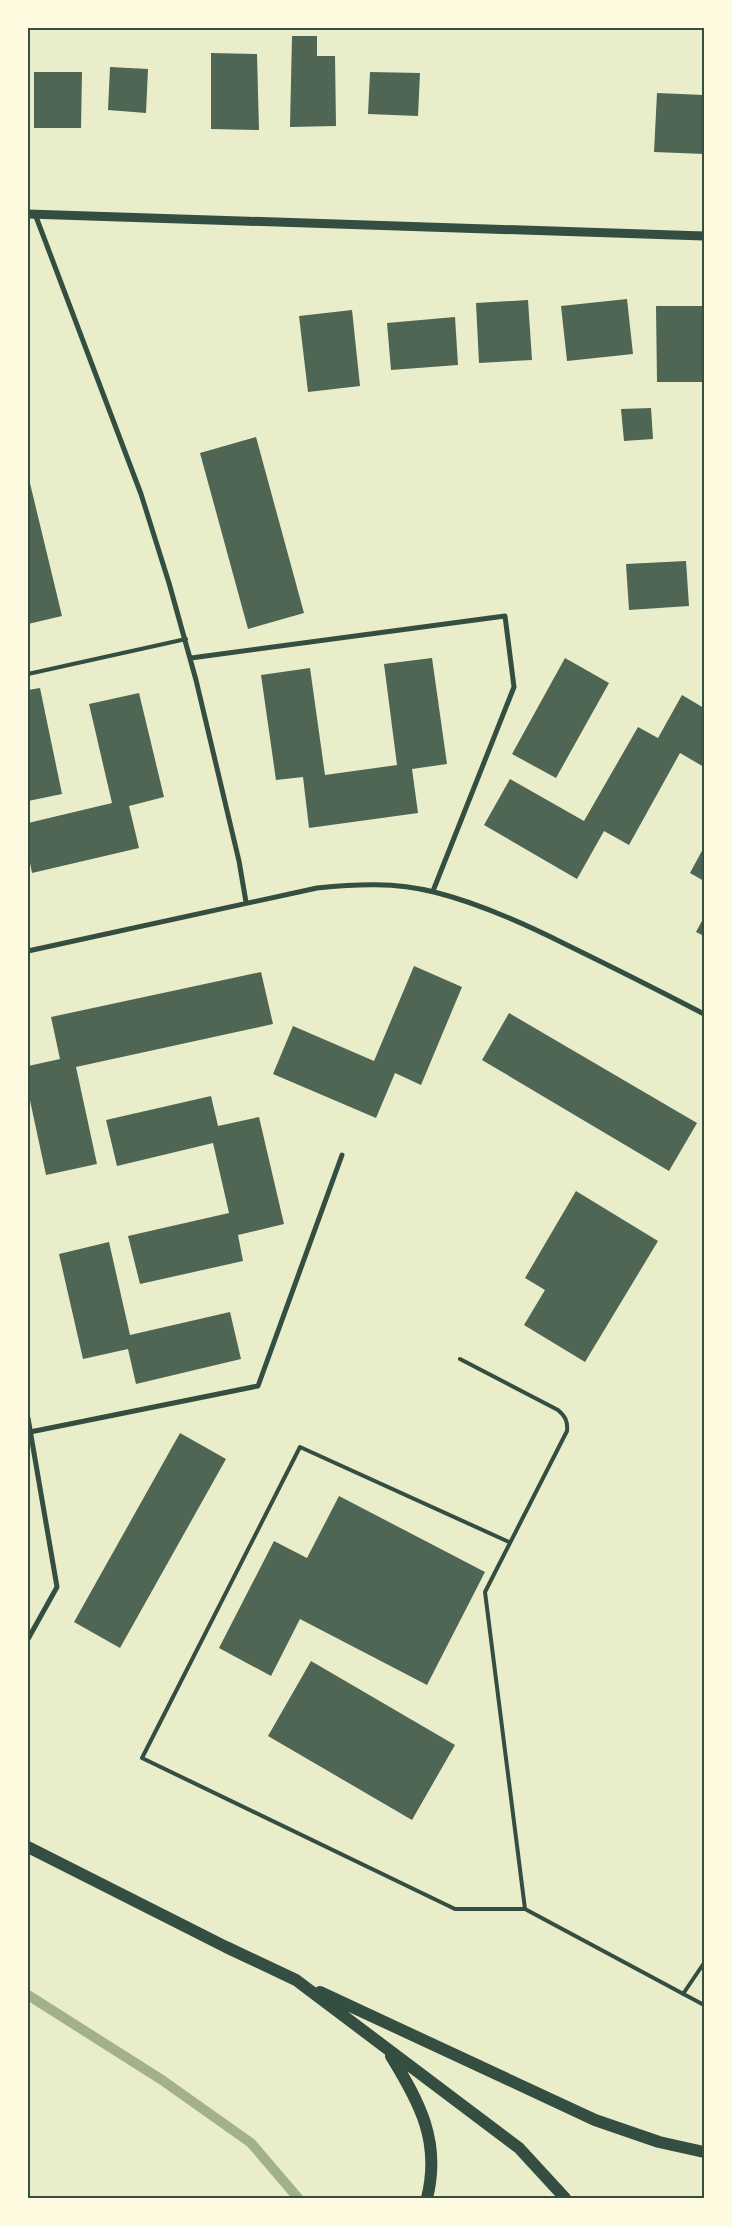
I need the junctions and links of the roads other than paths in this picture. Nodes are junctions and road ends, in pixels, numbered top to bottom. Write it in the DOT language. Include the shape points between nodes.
graph roads {
  1 [pos="31,214"];
  2 [pos="704,236"];
  3 [pos="186,639"];
  4 [pos="191,658"];
  5 [pos="28,674"];
  6 [pos="433,891"];
  7 [pos="246,902"];
  8 [pos="28,951"];
  9 [pos="704,1014"];
  10 [pos="342,1155"];
  11 [pos="460,1360"];
  12 [pos="28,1418"];
  13 [pos="30,1432"];
  14 [pos="509,1542"];
  15 [pos="28,1639"];
  16 [pos="28,1847"];
  17 [pos="525,1909"];
  18 [pos="704,1963"];
  19 [pos="296,1980"];
  20 [pos="683,1994"];
  21 [pos="704,2005"];
  22 [pos="387,2048"];
  23 [pos="704,2152"];
  24 [pos="427,2198"];
  25 [pos="565,2198"];
  1 -- 2 [label="street"];
  1 -- 3 [label="street" via="141,494"];
  3 -- 4 [label="street"];
  3 -- 5 [label="lane"];
  4 -- 6 [label="street" via="505,616 514,687"];
  4 -- 7 [label="street"];
  6 -- 7 [label="street" via="357,884 316,888"];
  6 -- 9 [label="street" via="527,925"];
  7 -- 8 [label="street"];
  10 -- 13 [label="street" via="258,1386"];
  11 -- 14 [label="lane" via="558,1410 568,1424"];
  12 -- 13 [label="street"];
  13 -- 15 [label="street" via="57,1587"];
  14 -- 17 [label="lane" via="485,1592"];
  14 -- 17 [label="lane" via="300,1447 142,1758 455,1909"];
  16 -- 19 [label="main road"];
  17 -- 20 [label="lane"];
  18 -- 20 [label="lane"];
  19 -- 22 [label="main road"];
  19 -- 23 [label="main road" via="586,2116 659,2142"];
  20 -- 21 [label="lane"];
  22 -- 24 [label="main road" via="424,2117 430,2138 431,2170"];
  22 -- 25 [label="main road" via="519,2148"];
}
